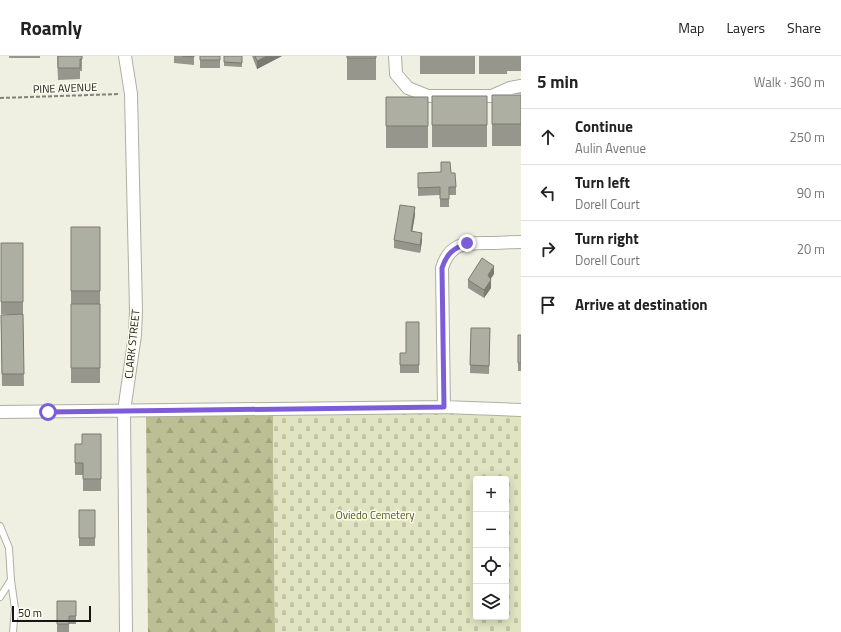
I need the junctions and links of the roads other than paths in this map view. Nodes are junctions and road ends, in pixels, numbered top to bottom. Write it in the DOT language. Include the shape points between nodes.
graph roads {
  1 [pos="125,56"];
  2 [pos="395,56"];
  3 [pos="521,86"];
  4 [pos="492,96"];
  5 [pos="521,100"];
  6 [pos="521,242"];
  7 [pos="444,407"];
  8 [pos="521,410"];
  9 [pos="124,411"];
  10 [pos="0,412"];
  11 [pos="0,526"];
  12 [pos="11,580"];
  13 [pos="0,597"];
  14 [pos="13,632"];
  15 [pos="126,632"];
  1 -- 9 [label="street, CLARK STREET" via="131,94 136,311"];
  2 -- 4 [label="street" via="396,74 408,88 428,96"];
  3 -- 4 [label="street"];
  4 -- 5 [label="street"];
  6 -- 7 [label="street" via="467,243 456,248 445,258 442,268"];
  7 -- 8 [label="street"];
  7 -- 9 [label="street"];
  9 -- 10 [label="street"];
  9 -- 15 [label="street, CLARK STREET"];
  11 -- 12 [label="lane" via="9,548"];
  12 -- 13 [label="lane"];
  12 -- 14 [label="lane" via="15,609"];
}
